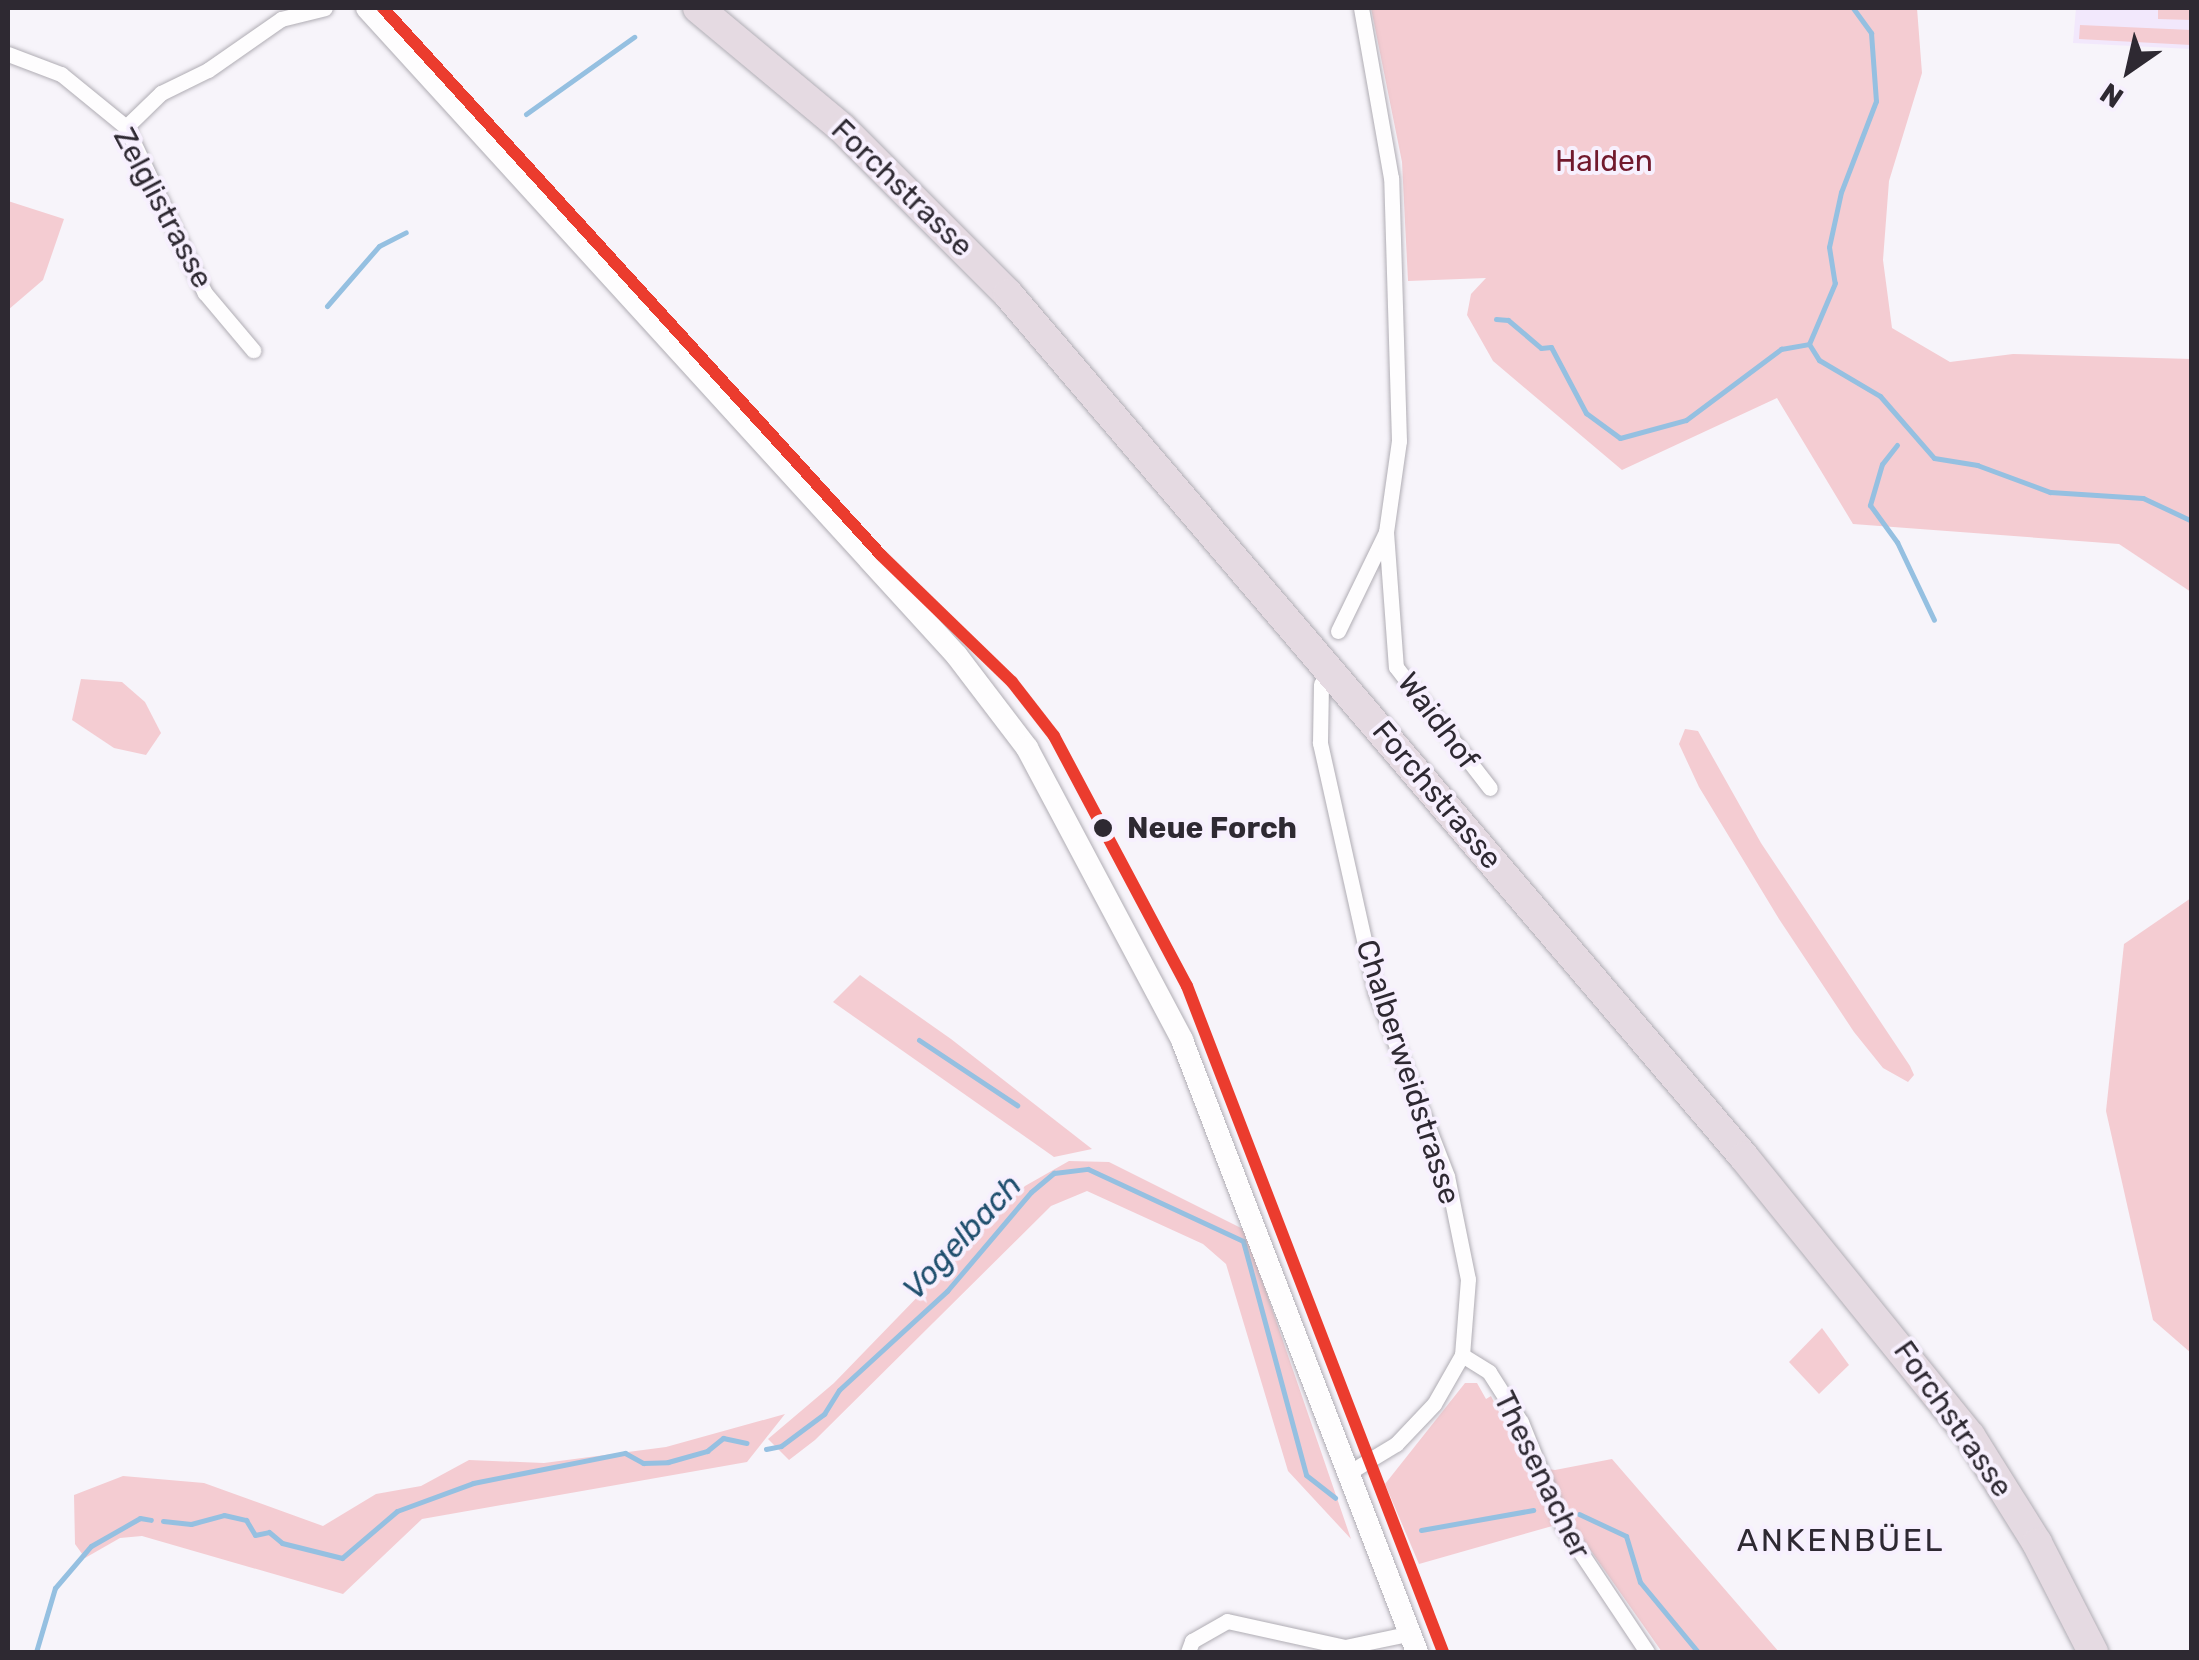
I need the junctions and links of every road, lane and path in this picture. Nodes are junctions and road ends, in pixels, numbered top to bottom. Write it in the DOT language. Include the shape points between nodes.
graph roads {
  1 [pos="325,8"];
  2 [pos="367,8"];
  3 [pos="698,8"];
  4 [pos="716,8"];
  5 [pos="1361,8"];
  6 [pos="8,54"];
  7 [pos="126,127"];
  8 [pos="253,350"];
  9 [pos="1386,532"];
  10 [pos="1338,631"];
  11 [pos="1321,684"];
  12 [pos="1490,788"];
  13 [pos="1462,1355"];
  14 [pos="1348,1473"];
  15 [pos="1412,1643"];
  16 [pos="1188,1652"];
  17 [pos="1647,1652"];
  18 [pos="2092,1652"];
  19 [pos="2104,1652"];
  1 -- 7 [label="street" via="281,19 208,70 161,93"];
  2 -- 14 [label="street" via="957,656 1027,748 1182,1040"];
  3 -- 18 [label="highway, Forchstrasse" via="842,128 1008,294 1719,1127 1970,1436 2037,1543"];
  4 -- 19 [label="highway, Forchstrasse" via="880,148 1015,284 1850,1265 1978,1428 2045,1535"];
  5 -- 9 [label="street" via="1388,145 1393,217 1401,389"];
  6 -- 7 [label="street, Zelglistrasse" via="61,74"];
  7 -- 8 [label="street, Zelglistrasse" via="206,292"];
  9 -- 10 [label="street"];
  9 -- 12 [label="street, Waidhof" via="1396,667"];
  11 -- 13 [label="street, Chalberweidstrasse" via="1320,743 1376,993 1446,1176 1468,1278"];
  13 -- 14 [label="street, Chalberweidstrasse" via="1434,1404 1396,1444"];
  13 -- 17 [label="street, Thesenacher" via="1490,1372 1522,1422 1562,1526"];
  14 -- 15 [label="street"];
  15 -- 16 [label="street" via="1345,1646 1226,1621 1192,1641"];
}
